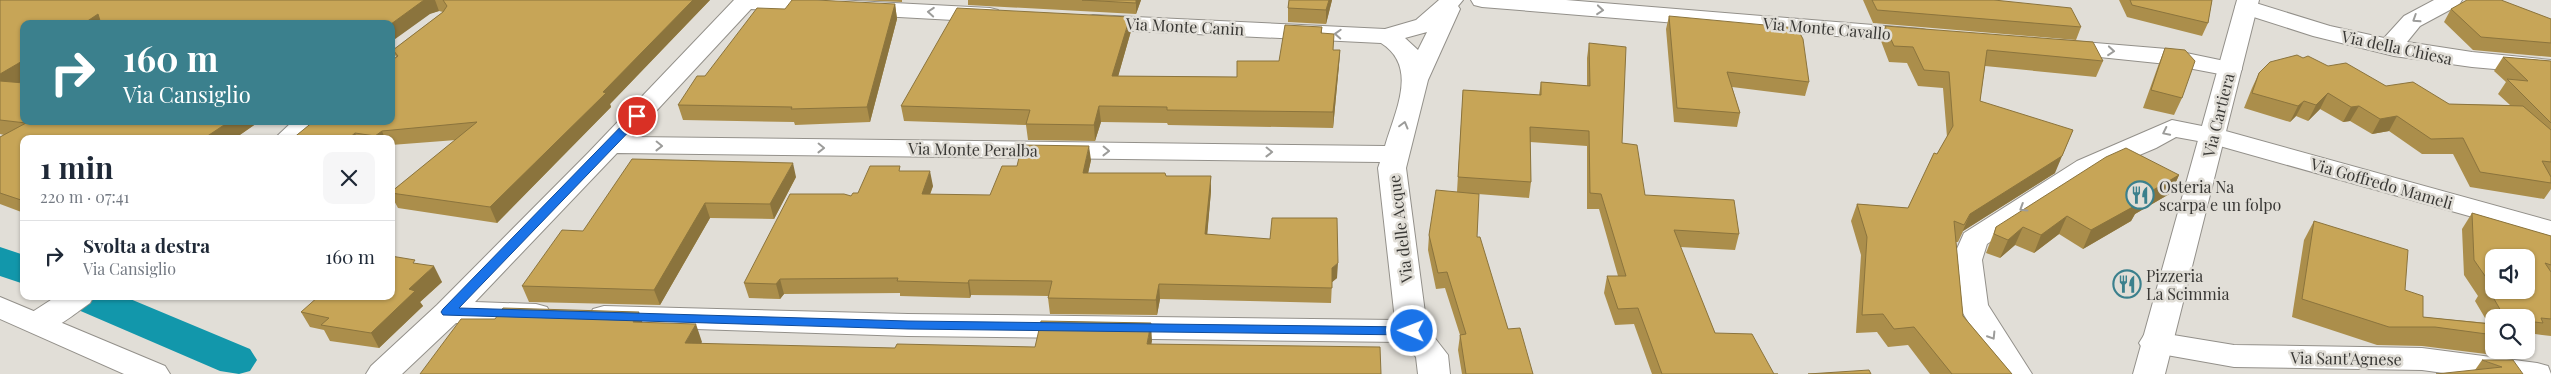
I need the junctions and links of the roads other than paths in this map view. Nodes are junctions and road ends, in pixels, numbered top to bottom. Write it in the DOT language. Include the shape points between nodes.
graph roads {
  1 [pos="1452,0"];
  2 [pos="1482,0"];
  3 [pos="2451,0"];
  4 [pos="745,1"];
  5 [pos="2247,4"];
  6 [pos="1646,7"];
  7 [pos="1007,16"];
  8 [pos="1067,20"];
  9 [pos="1386,36"];
  10 [pos="1943,37"];
  11 [pos="2042,45"];
  12 [pos="2394,49"];
  13 [pos="2551,67"];
  14 [pos="2230,69"];
  15 [pos="1416,80"];
  16 [pos="304,125"];
  17 [pos="292,135"];
  18 [pos="2213,136"];
  19 [pos="610,145"];
  20 [pos="1396,154"];
  21 [pos="2551,230"];
  22 [pos="73,300"];
  23 [pos="0,307"];
  24 [pos="448,312"];
  25 [pos="37,323"];
  26 [pos="1412,331"];
  27 [pos="2155,343"];
  28 [pos="154,374"];
  29 [pos="382,374"];
  30 [pos="1434,374"];
  31 [pos="2016,374"];
  32 [pos="2149,374"];
  33 [pos="2537,374"];
  1 -- 9 [label="street, Via delle Acque" via="1424,25"];
  1 -- 15 [label="street, Via delle Acque"];
  2 -- 6 [label="street, Via Monte Cavallo, one-way"];
  3 -- 12 [label="street, one-way" via="2412,20 2395,38"];
  7 -- 4 [label="street, one-way"];
  4 -- 19 [label="street"];
  5 -- 12 [label="street, Via della Chiesa" via="2280,19"];
  5 -- 14 [label="street, Via Cartiera"];
  6 -- 10 [label="street, Via Monte Cavallo"];
  9 -- 8 [label="street, Via Monte Canin, one-way"];
  9 -- 15 [label="street" via="1409,55"];
  11 -- 14 [label="street, one-way" via="2169,56"];
  12 -- 13 [label="street, Via della Chiesa" via="2449,58"];
  14 -- 18 [label="street, Via Cartiera"];
  20 -- 15 [label="street, Via delle Acque, one-way"];
  16 -- 17 [label="street"];
  18 -- 21 [label="street, Via Goffredo Mameli"];
  18 -- 27 [label="street, Via Cartiera"];
  18 -- 31 [label="street, Via Goffredo Mameli, one-way" via="2172,128 2087,167 1974,239 1967,260 1973,304"];
  19 -- 20 [label="street, Via Monte Peralba, one-way"];
  19 -- 24 [label="street"];
  20 -- 26 [label="street, Via delle Acque" via="1392,168"];
  22 -- 25 [label="street"];
  23 -- 25 [label="street"];
  24 -- 26 [label="street" via="908,325"];
  24 -- 29 [label="street"];
  25 -- 28 [label="street"];
  26 -- 30 [label="street" via="1432,355"];
  27 -- 32 [label="street, Via Cartiera"];
  27 -- 33 [label="street, Via Sant'Agnese" via="2234,356 2422,359"];
}
